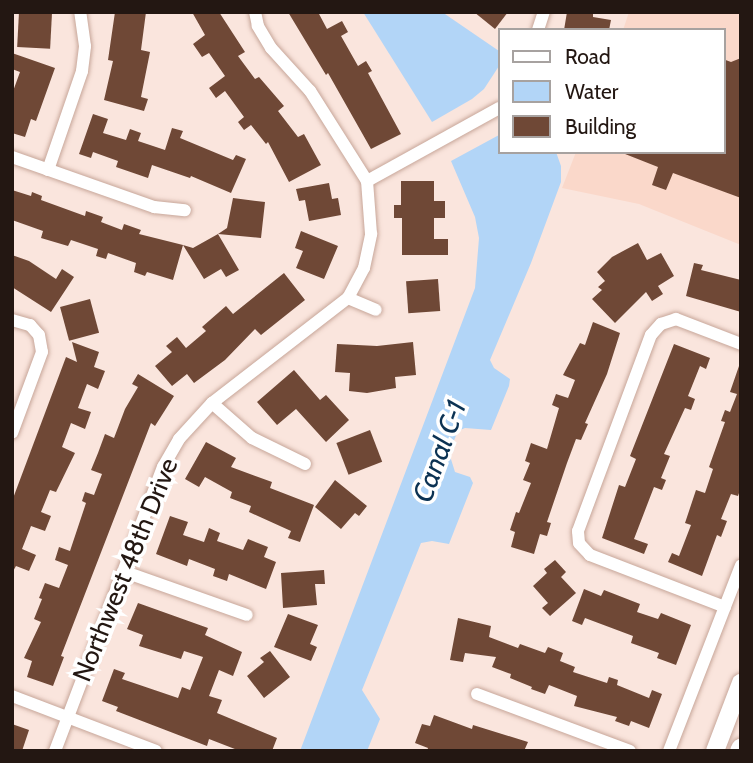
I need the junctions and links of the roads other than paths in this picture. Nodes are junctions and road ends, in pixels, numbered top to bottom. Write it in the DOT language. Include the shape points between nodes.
graph roads {
  1 [pos="80,12"];
  2 [pos="255,12"];
  3 [pos="498,109"];
  4 [pos="12,157"];
  5 [pos="48,170"];
  6 [pos="367,181"];
  7 [pos="185,210"];
  8 [pos="348,298"];
  9 [pos="376,310"];
  10 [pos="12,320"];
  11 [pos="741,344"];
  12 [pos="212,403"];
  13 [pos="12,433"];
  14 [pos="305,464"];
  15 [pos="741,565"];
  16 [pos="125,572"];
  17 [pos="725,607"];
  18 [pos="247,615"];
  19 [pos="741,683"];
  20 [pos="477,694"];
  21 [pos="12,696"];
  22 [pos="68,717"];
  23 [pos="55,751"];
  24 [pos="156,751"];
  25 [pos="630,751"];
  26 [pos="669,751"];
  27 [pos="715,751"];
  1 -- 5 [label="street" via="85,47 82,71"];
  2 -- 6 [label="street" via="271,48 310,92"];
  3 -- 6 [label="street"];
  4 -- 5 [label="street"];
  5 -- 7 [label="street" via="154,207"];
  6 -- 8 [label="street, Northwest 48th Drive" via="371,234 364,268"];
  8 -- 9 [label="street"];
  8 -- 12 [label="street, Northwest 48th Drive"];
  10 -- 13 [label="street" via="30,325 39,335 42,352"];
  11 -- 17 [label="street" via="676,319 651,335 578,531 579,543 590,555"];
  12 -- 14 [label="street" via="252,438"];
  12 -- 16 [label="street, Northwest 48th Drive" via="179,439 163,467"];
  15 -- 17 [label="street"];
  16 -- 18 [label="street"];
  16 -- 22 [label="street, Northwest 48th Drive"];
  17 -- 26 [label="street"];
  19 -- 27 [label="main road"];
  20 -- 25 [label="street"];
  21 -- 22 [label="street"];
  22 -- 23 [label="street, Northwest 48th Drive"];
  22 -- 24 [label="street"];
}
